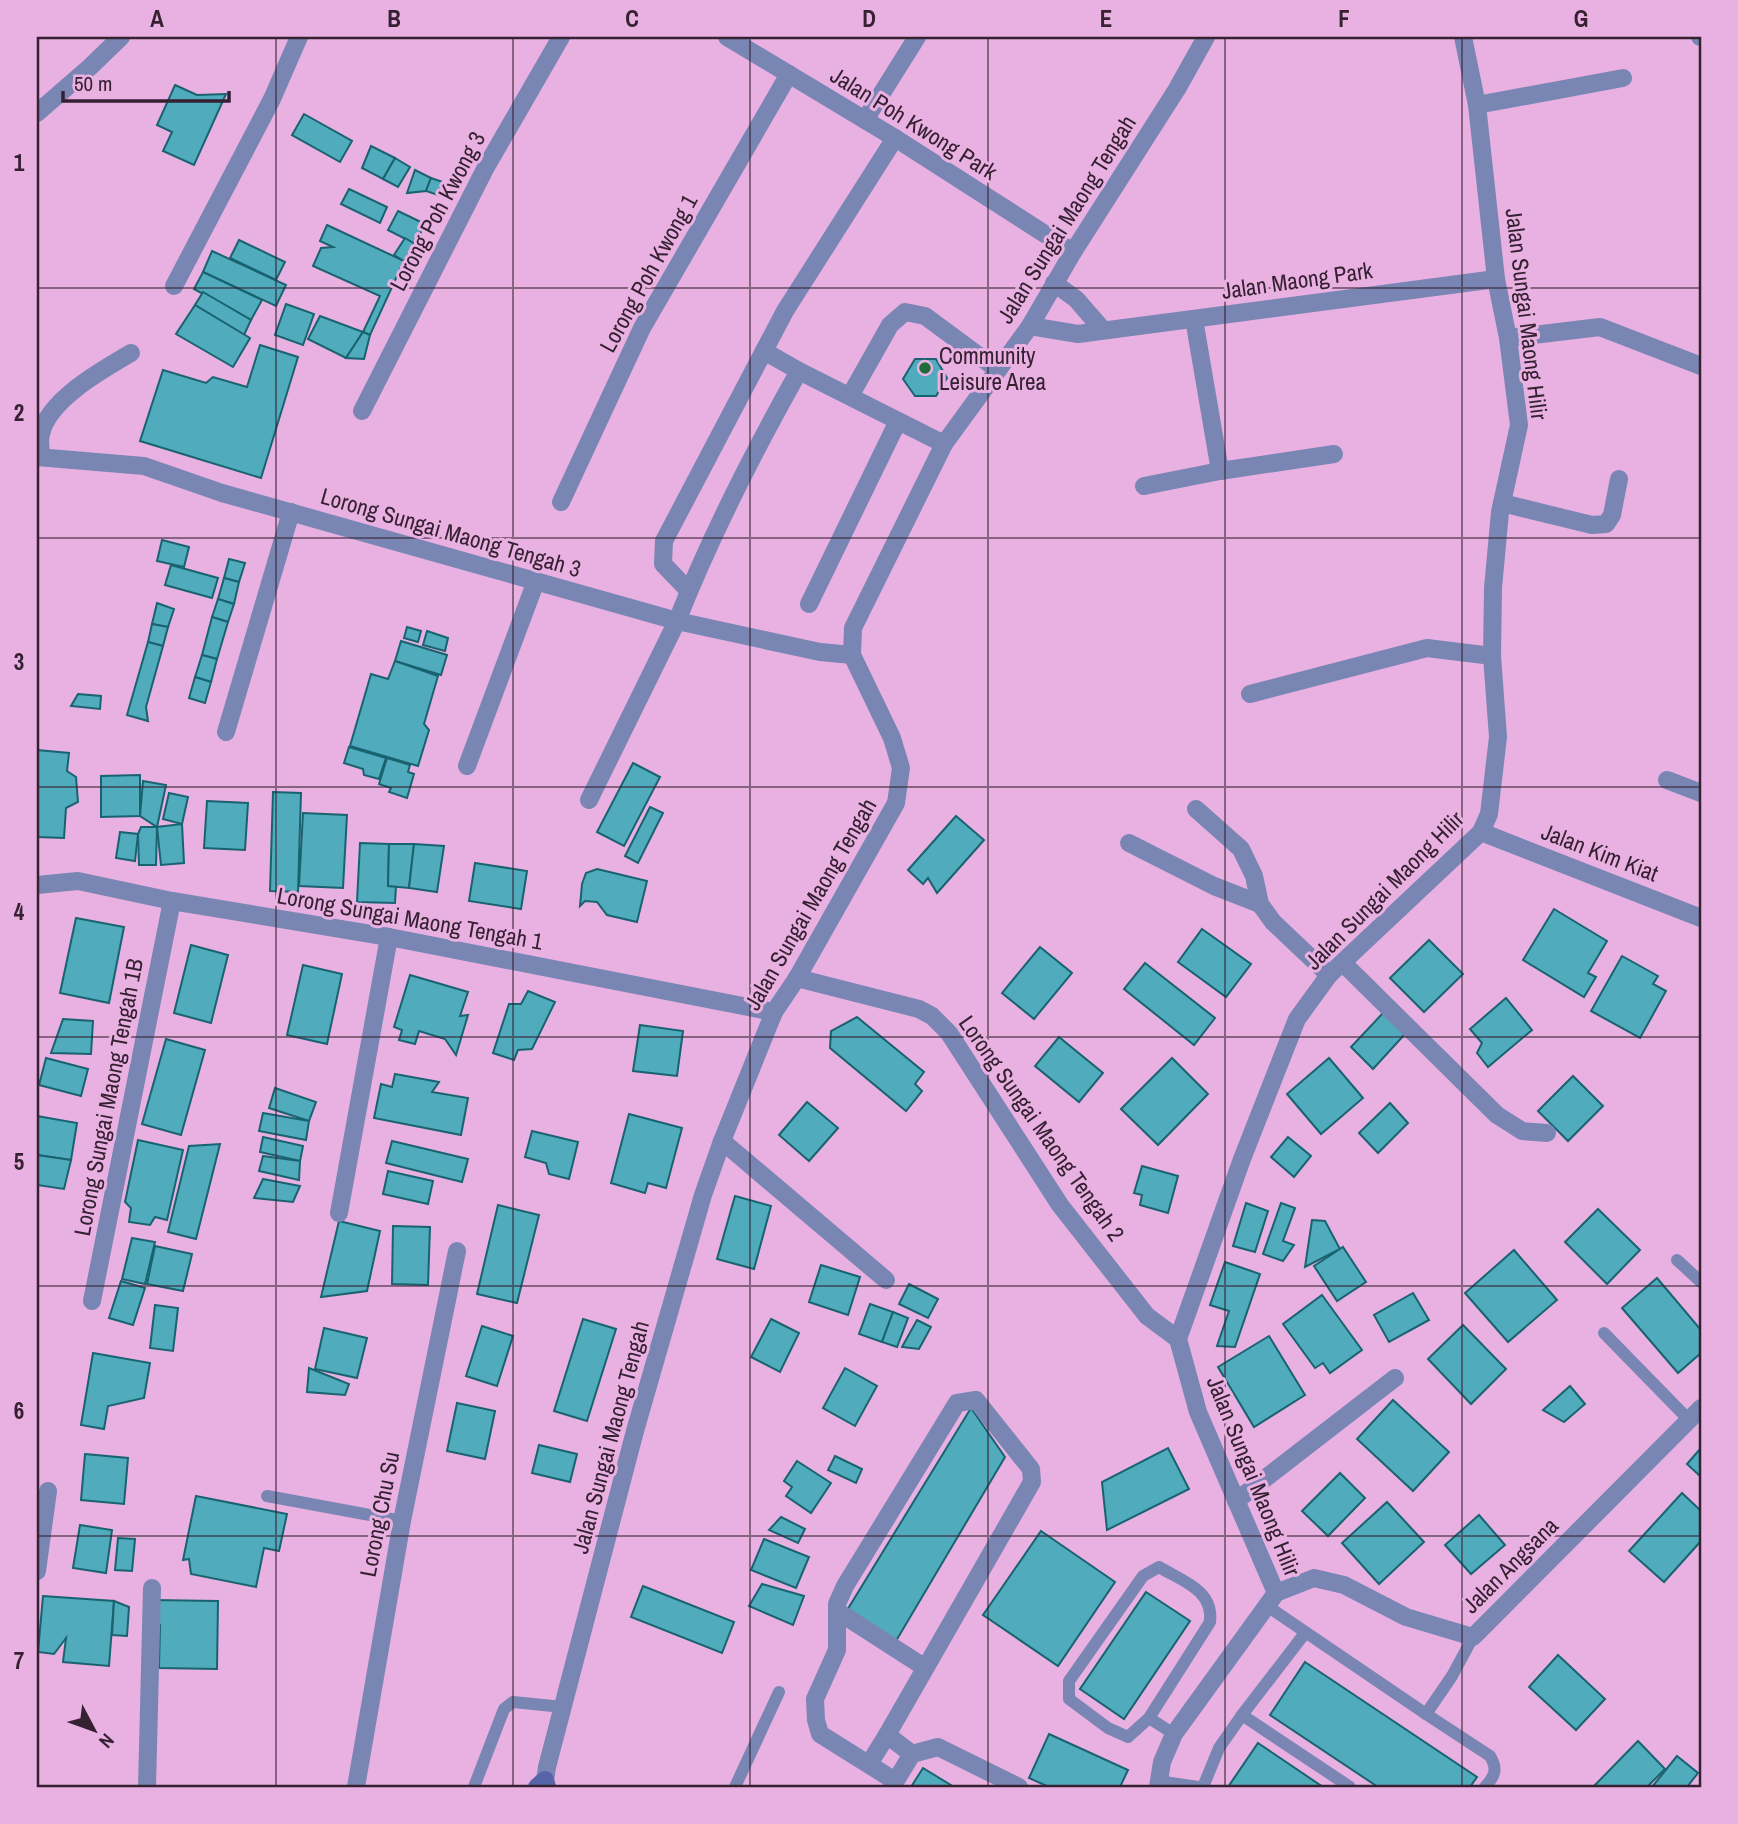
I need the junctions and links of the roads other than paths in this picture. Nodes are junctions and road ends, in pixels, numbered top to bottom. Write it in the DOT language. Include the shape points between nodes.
graph roads {
  1 [pos="121,37"];
  2 [pos="299,37"];
  3 [pos="561,37"];
  4 [pos="727,37"];
  5 [pos="917,37"];
  6 [pos="1206,37"];
  7 [pos="1463,37"];
  8 [pos="789,74"];
  9 [pos="1623,78"];
  10 [pos="1477,105"];
  11 [pos="37,113"];
  12 [pos="865,120"];
  13 [pos="895,138"];
  14 [pos="1073,252"];
  15 [pos="1496,279"];
  16 [pos="1054,283"];
  17 [pos="174,286"];
  18 [pos="1194,319"];
  19 [pos="1030,326"];
  20 [pos="1103,330"];
  21 [pos="1508,338"];
  22 [pos="764,351"];
  23 [pos="131,354"];
  24 [pos="1701,366"];
  25 [pos="998,370"];
  26 [pos="799,371"];
  27 [pos="850,396"];
  28 [pos="362,411"];
  29 [pos="898,421"];
  30 [pos="944,444"];
  31 [pos="1334,454"];
  32 [pos="39,457"];
  33 [pos="1220,471"];
  34 [pos="1619,479"];
  35 [pos="1144,486"];
  36 [pos="561,502"];
  37 [pos="1502,503"];
  38 [pos="291,512"];
  39 [pos="536,581"];
  40 [pos="689,591"];
  41 [pos="809,604"];
  42 [pos="677,621"];
  43 [pos="852,655"];
  44 [pos="1492,656"];
  45 [pos="1250,694"];
  46 [pos="226,732"];
  47 [pos="467,766"];
  48 [pos="1667,780"];
  49 [pos="1701,793"];
  50 [pos="589,800"];
  51 [pos="1196,809"];
  52 [pos="1481,832"];
  53 [pos="1129,843"];
  54 [pos="37,885"];
  55 [pos="172,901"];
  56 [pos="1260,904"];
  57 [pos="1701,918"];
  58 [pos="389,937"];
  59 [pos="1343,963"];
  60 [pos="1329,975"];
  61 [pos="797,978"];
  62 [pos="774,1012"];
  63 [pos="1547,1133"];
  64 [pos="722,1141"];
  65 [pos="339,1213"];
  66 [pos="457,1251"];
  67 [pos="1677,1260"];
  68 [pos="887,1280"];
  69 [pos="1701,1282"];
  70 [pos="92,1301"];
  71 [pos="1604,1333"];
  72 [pos="1178,1339"];
  73 [pos="1395,1378"];
  74 [pos="1695,1414"];
  75 [pos="48,1491"];
  76 [pos="267,1496"];
  77 [pos="1236,1501"];
  78 [pos="402,1521"];
  79 [pos="37,1571"];
  80 [pos="152,1588"];
  81 [pos="1272,1599"];
  82 [pos="837,1611"];
  83 [pos="1306,1633"];
  84 [pos="1473,1637"];
  85 [pos="924,1667"];
  86 [pos="779,1692"];
  87 [pos="562,1707"];
  88 [pos="1426,1714"];
  89 [pos="1242,1715"];
  90 [pos="1150,1718"];
  91 [pos="1174,1734"];
  92 [pos="887,1735"];
  93 [pos="912,1755"];
  94 [pos="869,1764"];
  95 [pos="894,1784"];
  96 [pos="1158,1784"];
  97 [pos="543,1786"];
  98 [pos="147,1787"];
  99 [pos="356,1787"];
  100 [pos="474,1787"];
  101 [pos="735,1787"];
  102 [pos="1019,1787"];
  103 [pos="1198,1787"];
  104 [pos="1203,1787"];
  105 [pos="1350,1787"];
  106 [pos="1485,1787"];
  1 -- 11 [label="street"];
  2 -- 17 [label="street" via="272,99"];
  3 -- 28 [label="street, Lorong Poh Kwong 3" via="486,167"];
  4 -- 8 [label="street, Jalan Poh Kwong Park"];
  5 -- 12 [label="street"];
  6 -- 14 [label="street, Jalan Sungai Maong Tengah"];
  7 -- 10 [label="street, Jalan Sungai Maong Hilir"];
  8 -- 12 [label="street, Jalan Poh Kwong Park"];
  8 -- 36 [label="street, Lorong Poh Kwong 1" via="642,328"];
  9 -- 10 [label="street"];
  10 -- 15 [label="street, Jalan Sungai Maong Hilir"];
  12 -- 13 [label="street, Jalan Poh Kwong Park"];
  13 -- 14 [label="street, Jalan Poh Kwong Park"];
  13 -- 22 [label="street"];
  14 -- 16 [label="street, Jalan Sungai Maong Tengah"];
  15 -- 18 [label="street, Jalan Maong Park"];
  15 -- 21 [label="street, Jalan Sungai Maong Hilir"];
  16 -- 19 [label="street, Jalan Sungai Maong Tengah"];
  16 -- 20 [label="street" via="1076,299"];
  18 -- 20 [label="street, Jalan Maong Park"];
  18 -- 33 [label="street"];
  19 -- 20 [label="street, Jalan Maong Park" via="1078,334"];
  19 -- 25 [label="street, Jalan Sungai Maong Tengah"];
  21 -- 24 [label="street" via="1600,327"];
  21 -- 37 [label="street, Jalan Sungai Maong Hilir" via="1519,425"];
  22 -- 26 [label="street"];
  22 -- 40 [label="street" via="664,541 663,564"];
  23 -- 32 [label="street" via="57,405 41,433"];
  25 -- 27 [label="street" via="925,316 905,312 890,325"];
  25 -- 30 [label="street, Jalan Sungai Maong Tengah"];
  26 -- 27 [label="street"];
  26 -- 40 [label="street"];
  27 -- 29 [label="street"];
  29 -- 30 [label="street"];
  29 -- 41 [label="street"];
  30 -- 43 [label="street, Jalan Sungai Maong Tengah" via="853,628"];
  31 -- 33 [label="street"];
  32 -- 38 [label="street, Lorong Sungai Maong Tengah 3" via="144,466"];
  33 -- 35 [label="street"];
  34 -- 37 [label="street" via="1606,524 1592,525"];
  37 -- 44 [label="street, Jalan Sungai Maong Hilir"];
  38 -- 39 [label="street, Lorong Sungai Maong Tengah 3"];
  38 -- 46 [label="street"];
  39 -- 42 [label="street, Lorong Sungai Maong Tengah 3"];
  39 -- 47 [label="street"];
  40 -- 42 [label="street"];
  42 -- 43 [label="street, Lorong Sungai Maong Tengah 3"];
  42 -- 50 [label="street"];
  43 -- 61 [label="street, Jalan Sungai Maong Tengah" via="892,738 901,768 896,803"];
  44 -- 45 [label="street" via="1427,648"];
  44 -- 52 [label="street, Jalan Sungai Maong Hilir" via="1498,737 1489,814"];
  48 -- 49 [label="street"];
  51 -- 56 [label="street" via="1241,849"];
  52 -- 57 [label="street, Jalan Kim Kiat"];
  52 -- 59 [label="street, Jalan Sungai Maong Hilir"];
  53 -- 56 [label="street"];
  54 -- 55 [label="street, Lorong Sungai Maong Tengah 1" via="78,881"];
  55 -- 58 [label="street, Lorong Sungai Maong Tengah 1"];
  55 -- 70 [label="street, Lorong Sungai Maong Tengah 1B"];
  56 -- 60 [label="street"];
  58 -- 62 [label="street, Lorong Sungai Maong Tengah 1"];
  58 -- 65 [label="street"];
  59 -- 60 [label="street, Jalan Sungai Maong Hilir"];
  59 -- 63 [label="street" via="1497,1115 1522,1131"];
  60 -- 72 [label="street, Jalan Sungai Maong Hilir" via="1297,1019"];
  61 -- 62 [label="street, Jalan Sungai Maong Tengah"];
  61 -- 72 [label="street, Lorong Sungai Maong Tengah 2" via="932,1016 949,1033 1060,1205 1147,1316"];
  62 -- 64 [label="street, Jalan Sungai Maong Tengah"];
  64 -- 68 [label="street"];
  64 -- 87 [label="street, Jalan Sungai Maong Tengah" via="635,1431"];
  66 -- 78 [label="street, Lorong Chu Su"];
  67 -- 69 [label="lane"];
  71 -- 74 [label="lane"];
  72 -- 77 [label="street, Jalan Sungai Maong Hilir" via="1198,1412"];
  73 -- 77 [label="street"];
  74 -- 84 [label="street, Jalan Angsana"];
  75 -- 79 [label="street"];
  76 -- 78 [label="lane"];
  77 -- 81 [label="street, Jalan Sungai Maong Hilir"];
  78 -- 99 [label="street, Lorong Chu Su"];
  80 -- 98 [label="street"];
  81 -- 83 [label="lane"];
  81 -- 84 [label="street, Jalan Angsana" via="1314,1578 1344,1585 1406,1618"];
  81 -- 91 [label="street, Jalan Sungai Maong Hilir"];
  82 -- 85 [label="street"];
  82 -- 85 [label="street" via="845,1586 957,1403 976,1400 1031,1469 1032,1482"];
  82 -- 94 [label="street" via="837,1650 815,1699 816,1720 820,1734"];
  83 -- 88 [label="lane"];
  83 -- 89 [label="lane"];
  84 -- 88 [label="lane"];
  85 -- 92 [label="street"];
  86 -- 101 [label="lane"];
  87 -- 97 [label="street, Jalan Sungai Maong Tengah"];
  87 -- 100 [label="lane" via="509,1703"];
  88 -- 106 [label="lane" via="1490,1756 1495,1776"];
  89 -- 104 [label="lane" via="1219,1748"];
  89 -- 105 [label="lane"];
  90 -- 90 [label="lane" via="1210,1622 1212,1609 1203,1593 1159,1567 1143,1576 1069,1681 1069,1699 1108,1728 1128,1737"];
  90 -- 91 [label="lane"];
  91 -- 96 [label="street, Jalan Sungai Maong Hilir"];
  92 -- 93 [label="street"];
  92 -- 94 [label="street"];
  93 -- 95 [label="street"];
  93 -- 102 [label="street" via="938,1747"];
  94 -- 95 [label="street"];
  96 -- 103 [label="lane"];
}
